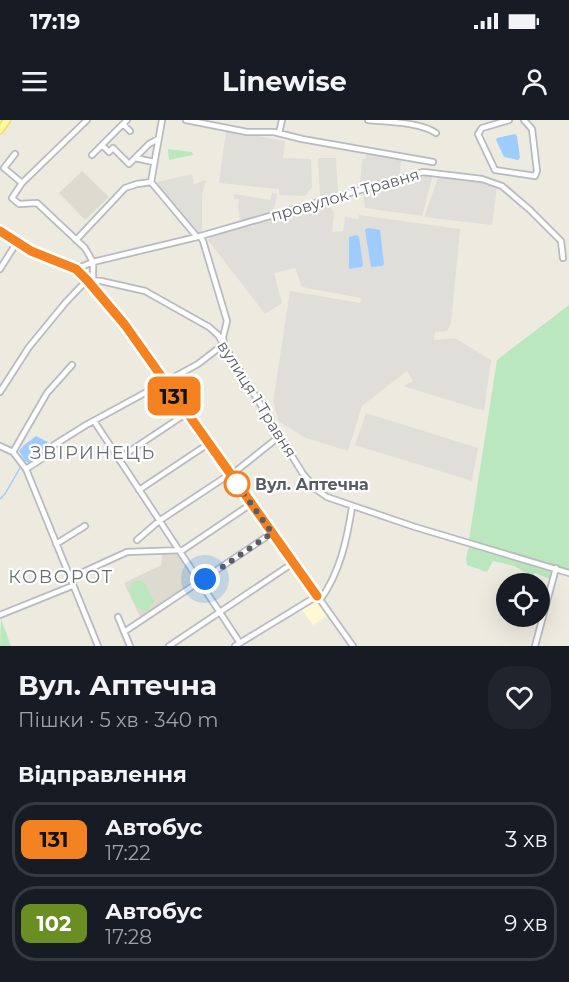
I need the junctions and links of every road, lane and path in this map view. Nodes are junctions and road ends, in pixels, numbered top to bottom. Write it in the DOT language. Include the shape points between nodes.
graph roads {
  1 [pos="6,120"];
  2 [pos="87,120"];
  3 [pos="162,120"];
  4 [pos="186,120"];
  5 [pos="229,120"];
  6 [pos="282,120"];
  7 [pos="368,120"];
  8 [pos="509,120"];
  9 [pos="524,120"];
  10 [pos="125,122"];
  11 [pos="227,129"];
  12 [pos="0,130"];
  13 [pos="130,131"];
  14 [pos="279,133"];
  15 [pos="436,133"];
  16 [pos="158,139"];
  17 [pos="102,144"];
  18 [pos="15,153"];
  19 [pos="92,155"];
  20 [pos="135,158"];
  21 [pos="154,162"];
  22 [pos="433,162"];
  23 [pos="151,182"];
  24 [pos="22,183"];
  25 [pos="0,231"];
  26 [pos="199,237"];
  27 [pos="76,240"];
  28 [pos="17,242"];
  29 [pos="563,258"];
  30 [pos="93,261"];
  31 [pos="0,269"];
  32 [pos="76,269"];
  33 [pos="90,280"];
  34 [pos="224,344"];
  35 [pos="72,366"];
  36 [pos="164,381"];
  37 [pos="0,392"];
  38 [pos="187,413"];
  39 [pos="94,421"];
  40 [pos="280,436"];
  41 [pos="208,444"];
  42 [pos="1,448"];
  43 [pos="13,452"];
  44 [pos="118,459"];
  45 [pos="26,469"];
  46 [pos="230,475"];
  47 [pos="139,490"];
  48 [pos="251,504"];
  49 [pos="352,507"];
  50 [pos="159,521"];
  51 [pos="85,526"];
  52 [pos="272,533"];
  53 [pos="137,540"];
  54 [pos="56,544"];
  55 [pos="178,550"];
  56 [pos="293,563"];
  57 [pos="556,568"];
  58 [pos="569,573"];
  59 [pos="199,582"];
  60 [pos="71,583"];
  61 [pos="318,598"];
  62 [pos="220,612"];
  63 [pos="0,615"];
  64 [pos="118,617"];
  65 [pos="124,632"];
  66 [pos="238,644"];
  67 [pos="98,646"];
  68 [pos="130,646"];
  69 [pos="169,646"];
  70 [pos="353,646"];
  71 [pos="535,646"];
  1 -- 12 [label="main road"];
  2 -- 24 [label="street"];
  3 -- 16 [label="street"];
  4 -- 11 [label="street"];
  5 -- 11 [label="street"];
  6 -- 14 [label="street"];
  7 -- 15 [label="street"];
  8 -- 9 [label="street" via="479,131 488,158 495,170 535,176 532,129"];
  10 -- 13 [label="street"];
  10 -- 17 [label="street"];
  11 -- 14 [label="street"];
  14 -- 22 [label="street"];
  16 -- 20 [label="street"];
  16 -- 21 [label="street"];
  17 -- 19 [label="street"];
  17 -- 20 [label="street" via="109,152 113,148 129,164"];
  18 -- 24 [label="street" via="4,168"];
  20 -- 21 [label="street"];
  21 -- 23 [label="street"];
  23 -- 26 [label="street"];
  23 -- 27 [label="street" via="125,188"];
  24 -- 27 [label="street" via="12,198 19,204 37,203"];
  25 -- 28 [label="street"];
  26 -- 29 [label="street, провулок 1 Травня" via="412,174 436,173 493,183 510,192 561,241"];
  26 -- 30 [label="street, провулок 1 Травня"];
  26 -- 34 [label="street" via="204,241 227,321"];
  27 -- 30 [label="street"];
  28 -- 31 [label="street"];
  28 -- 32 [label="street"];
  30 -- 32 [label="street, провулок 1 Травня"];
  30 -- 33 [label="street"];
  32 -- 33 [label="street"];
  33 -- 34 [label="street, вулиця 1 Травня" via="136,288 157,297 209,327"];
  33 -- 36 [label="street"];
  33 -- 37 [label="street" via="28,347"];
  34 -- 36 [label="street" via="198,364"];
  34 -- 40 [label="street, вулиця 1 Травня"];
  35 -- 43 [label="street" via="47,393"];
  36 -- 38 [label="street"];
  36 -- 39 [label="street"];
  38 -- 41 [label="street"];
  38 -- 44 [label="street"];
  39 -- 44 [label="street"];
  39 -- 45 [label="street" via="54,445"];
  40 -- 46 [label="street"];
  40 -- 49 [label="street, вулиця 1 Травня" via="317,490"];
  41 -- 46 [label="street"];
  41 -- 47 [label="street"];
  42 -- 43 [label="street"];
  43 -- 45 [label="street"];
  44 -- 47 [label="street"];
  45 -- 54 [label="street"];
  46 -- 48 [label="street"];
  46 -- 50 [label="street"];
  47 -- 50 [label="street"];
  48 -- 52 [label="street"];
  48 -- 55 [label="street"];
  49 -- 57 [label="street, вулиця 1 Травня"];
  49 -- 61 [label="street" via="332,583"];
  50 -- 53 [label="street"];
  50 -- 55 [label="street"];
  51 -- 54 [label="street"];
  52 -- 56 [label="street"];
  52 -- 59 [label="street"];
  54 -- 60 [label="street"];
  55 -- 59 [label="street"];
  55 -- 60 [label="street" via="127,552 81,573"];
  56 -- 61 [label="street"];
  56 -- 62 [label="street"];
  57 -- 58 [label="street, вулиця 1 Травня"];
  57 -- 71 [label="street"];
  59 -- 62 [label="street"];
  59 -- 65 [label="street"];
  60 -- 63 [label="street"];
  60 -- 67 [label="street"];
  61 -- 66 [label="street"];
  61 -- 70 [label="street"];
  62 -- 66 [label="street"];
  62 -- 69 [label="street"];
  64 -- 65 [label="street"];
  65 -- 68 [label="street"];
}
